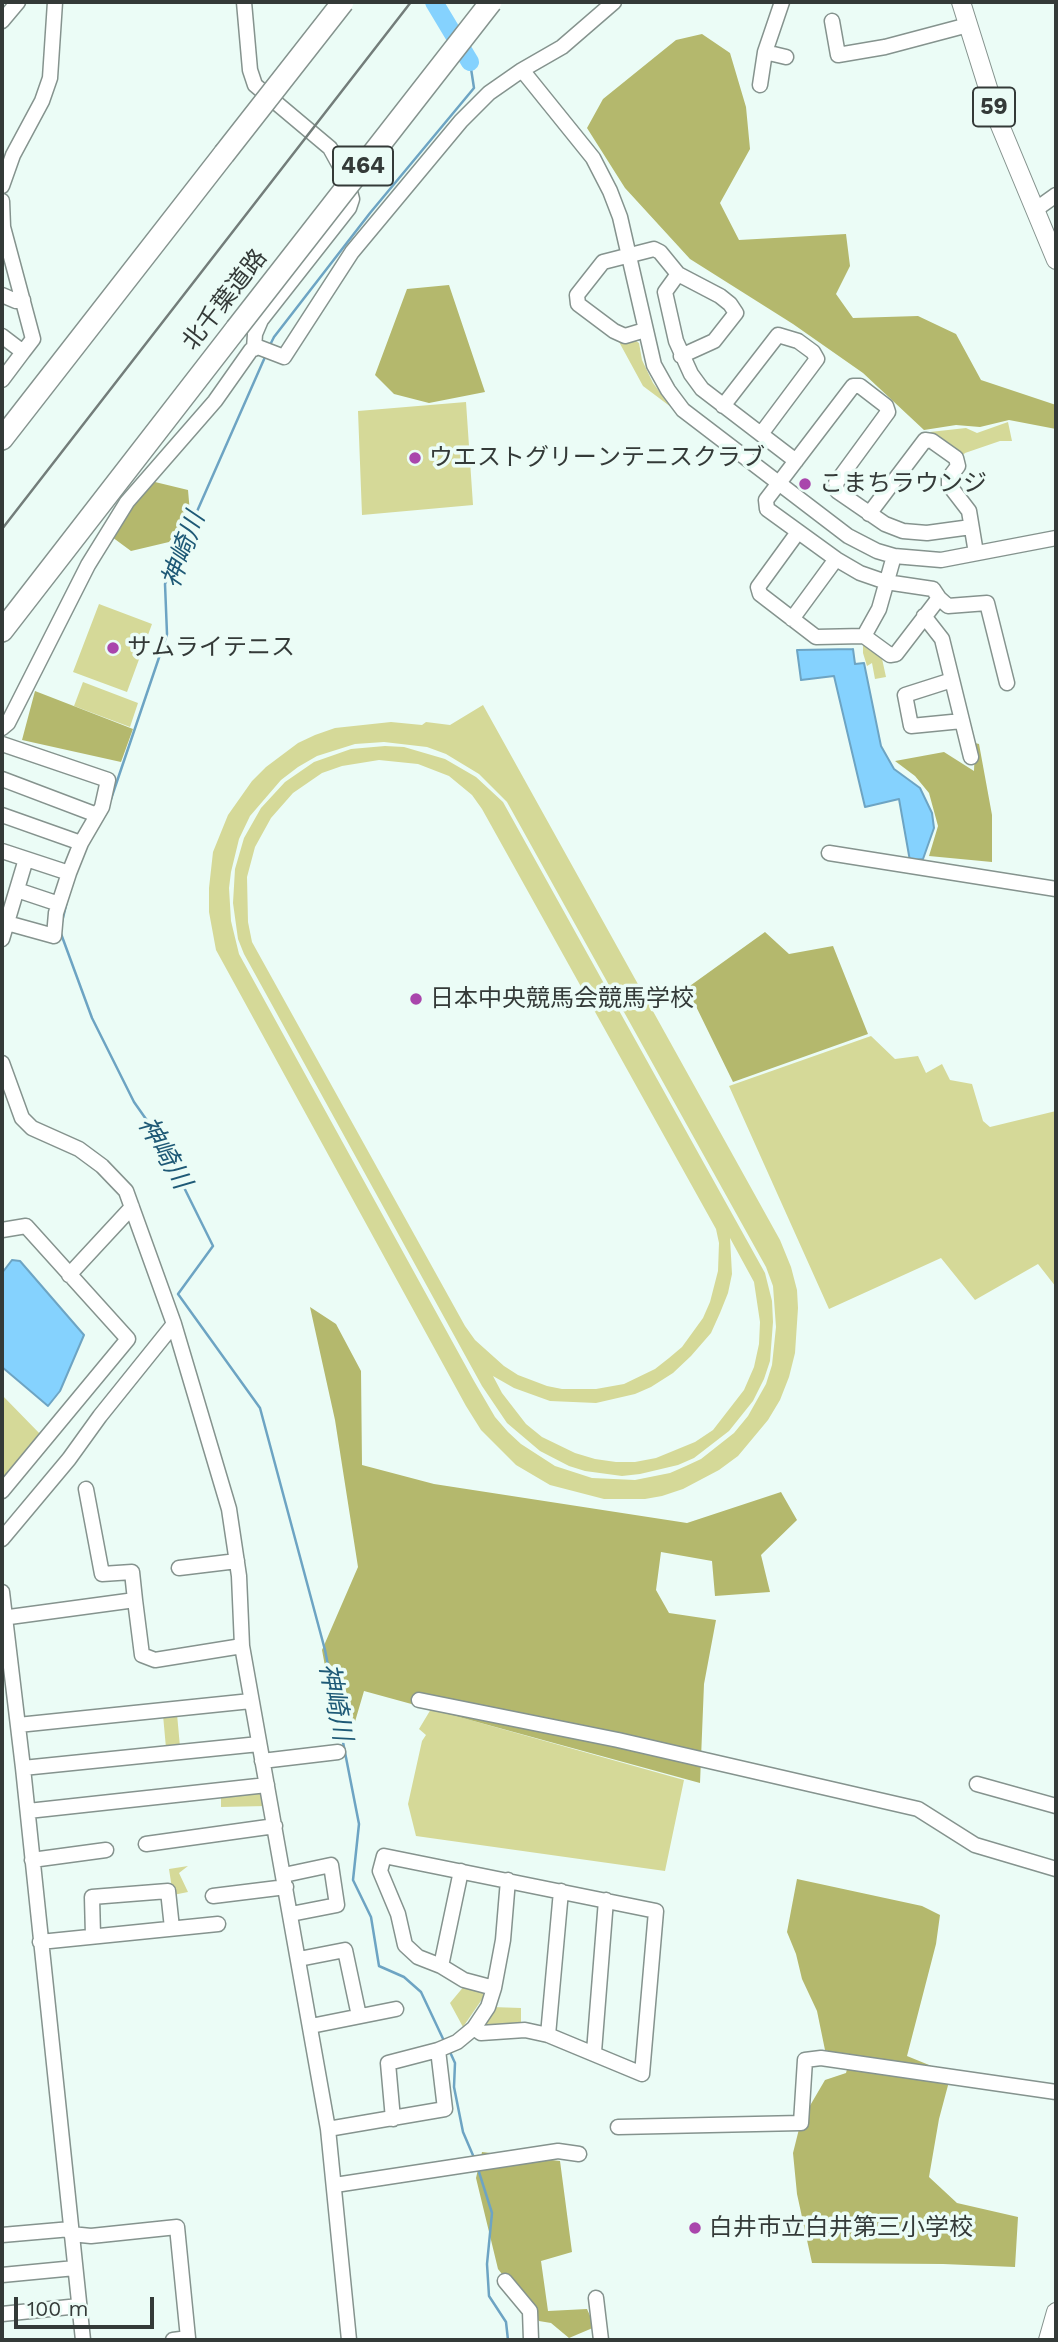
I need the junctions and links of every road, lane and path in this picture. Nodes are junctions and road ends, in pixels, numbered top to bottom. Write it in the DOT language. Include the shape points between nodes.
graph roads {
  1 [pos="18,2"];
  2 [pos="55,2"];
  3 [pos="244,2"];
  4 [pos="343,2"];
  5 [pos="491,2"];
  6 [pos="614,2"];
  7 [pos="782,2"];
  8 [pos="961,2"];
  9 [pos="2,21"];
  10 [pos="832,21"];
  11 [pos="968,25"];
  12 [pos="765,52"];
  13 [pos="786,57"];
  14 [pos="522,70"];
  15 [pos="760,85"];
  16 [pos="2,186"];
  17 [pos="1056,195"];
  18 [pos="2,201"];
  19 [pos="1056,207"];
  20 [pos="1035,210"];
  21 [pos="2,227"];
  22 [pos="628,256"];
  23 [pos="1056,260"];
  24 [pos="678,274"];
  25 [pos="2,295"];
  26 [pos="23,300"];
  27 [pos="645,330"];
  28 [pos="2,336"];
  29 [pos="263,350"];
  30 [pos="23,352"];
  31 [pos="681,356"];
  32 [pos="2,380"];
  33 [pos="723,406"];
  34 [pos="761,434"];
  35 [pos="2,439"];
  36 [pos="796,461"];
  37 [pos="779,484"];
  38 [pos="869,514"];
  39 [pos="971,527"];
  40 [pos="798,532"];
  41 [pos="1056,538"];
  42 [pos="976,553"];
  43 [pos="894,556"];
  44 [pos="836,559"];
  45 [pos="886,582"];
  46 [pos="939,598"];
  47 [pos="925,616"];
  48 [pos="792,619"];
  49 [pos="2,631"];
  50 [pos="864,636"];
  51 [pos="952,680"];
  52 [pos="1007,683"];
  53 [pos="962,721"];
  54 [pos="2,728"];
  55 [pos="2,744"];
  56 [pos="971,757"];
  57 [pos="2,779"];
  58 [pos="2,815"];
  59 [pos="97,815"];
  60 [pos="81,843"];
  61 [pos="2,851"];
  62 [pos="829,853"];
  63 [pos="26,859"];
  64 [pos="69,873"];
  65 [pos="1056,889"];
  66 [pos="17,890"];
  67 [pos="59,905"];
  68 [pos="6,923"];
  69 [pos="2,939"];
  70 [pos="2,1063"];
  71 [pos="132,1207"];
  72 [pos="2,1230"];
  73 [pos="69,1275"];
  74 [pos="174,1324"];
  75 [pos="86,1489"];
  76 [pos="2,1491"];
  77 [pos="2,1539"];
  78 [pos="237,1560"];
  79 [pos="179,1568"];
  80 [pos="2,1592"];
  81 [pos="135,1600"];
  82 [pos="3,1617"];
  83 [pos="242,1646"];
  84 [pos="419,1700"];
  85 [pos="251,1701"];
  86 [pos="18,1725"];
  87 [pos="259,1744"];
  88 [pos="338,1752"];
  89 [pos="262,1761"];
  90 [pos="23,1768"];
  91 [pos="977,1784"];
  92 [pos="267,1785"];
  93 [pos="1056,1806"];
  94 [pos="27,1811"];
  95 [pos="275,1826"];
  96 [pos="146,1844"];
  97 [pos="106,1850"];
  98 [pos="32,1860"];
  99 [pos="1056,1869"];
  100 [pos="461,1871"];
  101 [pos="508,1880"];
  102 [pos="285,1881"];
  103 [pos="561,1891"];
  104 [pos="214,1896"];
  105 [pos="606,1900"];
  106 [pos="291,1914"];
  107 [pos="218,1924"];
  108 [pos="172,1928"];
  109 [pos="93,1936"];
  110 [pos="40,1942"];
  111 [pos="299,1959"];
  112 [pos="441,1966"];
  113 [pos="494,1988"];
  114 [pos="396,2009"];
  115 [pos="359,2016"];
  116 [pos="311,2026"];
  117 [pos="474,2028"];
  118 [pos="548,2035"];
  119 [pos="439,2050"];
  120 [pos="594,2052"];
  121 [pos="1056,2092"];
  122 [pos="393,2119"];
  123 [pos="618,2127"];
  124 [pos="328,2129"];
  125 [pos="579,2154"];
  126 [pos="335,2185"];
  127 [pos="71,2231"];
  128 [pos="2,2235"];
  129 [pos="75,2268"];
  130 [pos="2,2275"];
  131 [pos="505,2281"];
  132 [pos="596,2298"];
  133 [pos="79,2306"];
  134 [pos="1056,2312"];
  135 [pos="2,2314"];
  136 [pos="83,2340"];
  137 [pos="173,2340"];
  138 [pos="349,2340"];
  139 [pos="531,2340"];
  140 [pos="601,2340"];
  141 [pos="1048,2340"];
  1 -- 9 [label="street"];
  2 -- 16 [label="street" via="50,78"];
  3 -- 29 [label="street" via="250,70 256,85 330,148 352,199 261,320 255,334"];
  4 -- 35 [label="highway, bridge"];
  5 -- 49 [label="highway, 北千葉道路 / 464, bridge"];
  6 -- 14 [label="street" via="562,47"];
  7 -- 12 [label="street"];
  8 -- 11 [label="main road, 59"];
  10 -- 11 [label="street" via="838,55"];
  11 -- 20 [label="main road, 59" via="1003,134"];
  12 -- 13 [label="street"];
  12 -- 15 [label="street"];
  14 -- 22 [label="street" via="593,158 614,200"];
  14 -- 29 [label="street" via="489,93 461,121 352,252 284,357"];
  17 -- 20 [label="street"];
  18 -- 21 [label="street"];
  19 -- 20 [label="street"];
  20 -- 23 [label="main road, 59"];
  21 -- 26 [label="street"];
  22 -- 24 [label="street" via="654,249"];
  22 -- 27 [label="street"];
  22 -- 27 [label="street" via="603,262 577,295 578,303 625,336"];
  24 -- 31 [label="street" via="665,292"];
  24 -- 31 [label="street" via="719,296 736,313 714,341"];
  25 -- 26 [label="street"];
  26 -- 30 [label="street" via="33,339"];
  27 -- 37 [label="street" via="654,365 683,410"];
  28 -- 30 [label="street"];
  29 -- 54 [label="street" via="251,350 215,401 127,502 88,565"];
  30 -- 32 [label="street"];
  31 -- 33 [label="street" via="702,388"];
  33 -- 34 [label="street"];
  33 -- 34 [label="street" via="778,335 813,352 817,359"];
  34 -- 36 [label="street"];
  36 -- 37 [label="street"];
  36 -- 38 [label="street" via="853,386 860,386 888,412 836,483 837,491"];
  37 -- 40 [label="street" via="766,500 767,509"];
  37 -- 43 [label="street" via="848,536"];
  38 -- 39 [label="street" via="903,531"];
  38 -- 39 [label="street" via="925,440 956,458 958,466 949,478 950,485 969,511"];
  39 -- 42 [label="street"];
  40 -- 44 [label="street"];
  40 -- 48 [label="street" via="758,587 760,594"];
  41 -- 42 [label="street"];
  42 -- 43 [label="street" via="941,560"];
  43 -- 45 [label="street"];
  44 -- 45 [label="street"];
  44 -- 48 [label="street"];
  45 -- 46 [label="street" via="933,589"];
  45 -- 50 [label="street"];
  46 -- 47 [label="street"];
  46 -- 52 [label="street" via="948,606 987,603"];
  47 -- 50 [label="street" via="896,654 890,655"];
  47 -- 51 [label="street" via="942,639"];
  48 -- 50 [label="street" via="816,637"];
  51 -- 53 [label="street"];
  51 -- 53 [label="street" via="905,695 911,726"];
  53 -- 56 [label="street"];
  55 -- 59 [label="street" via="108,780"];
  57 -- 59 [label="street"];
  58 -- 60 [label="street"];
  59 -- 60 [label="street"];
  60 -- 64 [label="street"];
  61 -- 63 [label="street"];
  62 -- 65 [label="street"];
  63 -- 64 [label="street"];
  63 -- 66 [label="street"];
  64 -- 67 [label="street"];
  66 -- 67 [label="street"];
  66 -- 68 [label="street"];
  67 -- 68 [label="street" via="54,936"];
  68 -- 69 [label="street"];
  70 -- 71 [label="street" via="22,1118 102,1166 126,1191"];
  71 -- 73 [label="street"];
  71 -- 74 [label="street"];
  72 -- 73 [label="street" via="26,1226"];
  73 -- 76 [label="street" via="128,1339"];
  74 -- 77 [label="street"];
  74 -- 78 [label="street" via="229,1509"];
  75 -- 81 [label="street" via="102,1574 132,1572"];
  78 -- 79 [label="street"];
  78 -- 83 [label="street"];
  80 -- 82 [label="street"];
  81 -- 82 [label="street"];
  81 -- 83 [label="street" via="142,1655 155,1660"];
  82 -- 86 [label="street"];
  83 -- 85 [label="street"];
  84 -- 99 [label="street" via="918,1809 975,1845"];
  85 -- 86 [label="street"];
  85 -- 87 [label="street"];
  86 -- 90 [label="street"];
  87 -- 89 [label="street"];
  87 -- 90 [label="street"];
  88 -- 89 [label="street"];
  89 -- 92 [label="street"];
  90 -- 94 [label="street"];
  91 -- 93 [label="street"];
  92 -- 94 [label="street"];
  92 -- 95 [label="street"];
  94 -- 98 [label="street"];
  95 -- 96 [label="street"];
  95 -- 102 [label="street"];
  97 -- 98 [label="street"];
  98 -- 110 [label="street"];
  100 -- 101 [label="street"];
  100 -- 112 [label="street"];
  100 -- 112 [label="street" via="384,1856 380,1871 405,1945 418,1957"];
  101 -- 103 [label="street"];
  101 -- 113 [label="street"];
  102 -- 104 [label="street"];
  102 -- 106 [label="street"];
  102 -- 106 [label="street" via="331,1865 337,1905"];
  103 -- 105 [label="street"];
  103 -- 118 [label="street"];
  105 -- 120 [label="street"];
  105 -- 120 [label="street" via="656,1911 642,2074"];
  106 -- 111 [label="street"];
  107 -- 108 [label="street"];
  108 -- 109 [label="street"];
  108 -- 109 [label="street" via="168,1891 92,1897"];
  109 -- 110 [label="street"];
  110 -- 127 [label="street"];
  111 -- 115 [label="street" via="345,1950"];
  111 -- 116 [label="street"];
  112 -- 113 [label="street" via="464,1980"];
  113 -- 117 [label="street"];
  114 -- 115 [label="street"];
  115 -- 116 [label="street"];
  116 -- 124 [label="street"];
  117 -- 118 [label="street" via="481,2033 525,2030"];
  117 -- 119 [label="street"];
  118 -- 120 [label="street"];
  119 -- 122 [label="street" via="388,2063"];
  119 -- 122 [label="street" via="444,2109"];
  121 -- 123 [label="street" via="821,2058 805,2060 801,2123"];
  122 -- 124 [label="street"];
  124 -- 126 [label="street"];
  125 -- 126 [label="street" via="558,2151"];
  126 -- 138 [label="street"];
  127 -- 128 [label="street"];
  127 -- 129 [label="street"];
  127 -- 137 [label="street" via="91,2236 181,2227 188,2338"];
  129 -- 130 [label="street"];
  129 -- 133 [label="street"];
  131 -- 139 [label="street" via="530,2311"];
  132 -- 140 [label="street"];
  133 -- 135 [label="street"];
  133 -- 136 [label="street"];
  134 -- 141 [label="main road"];
}
